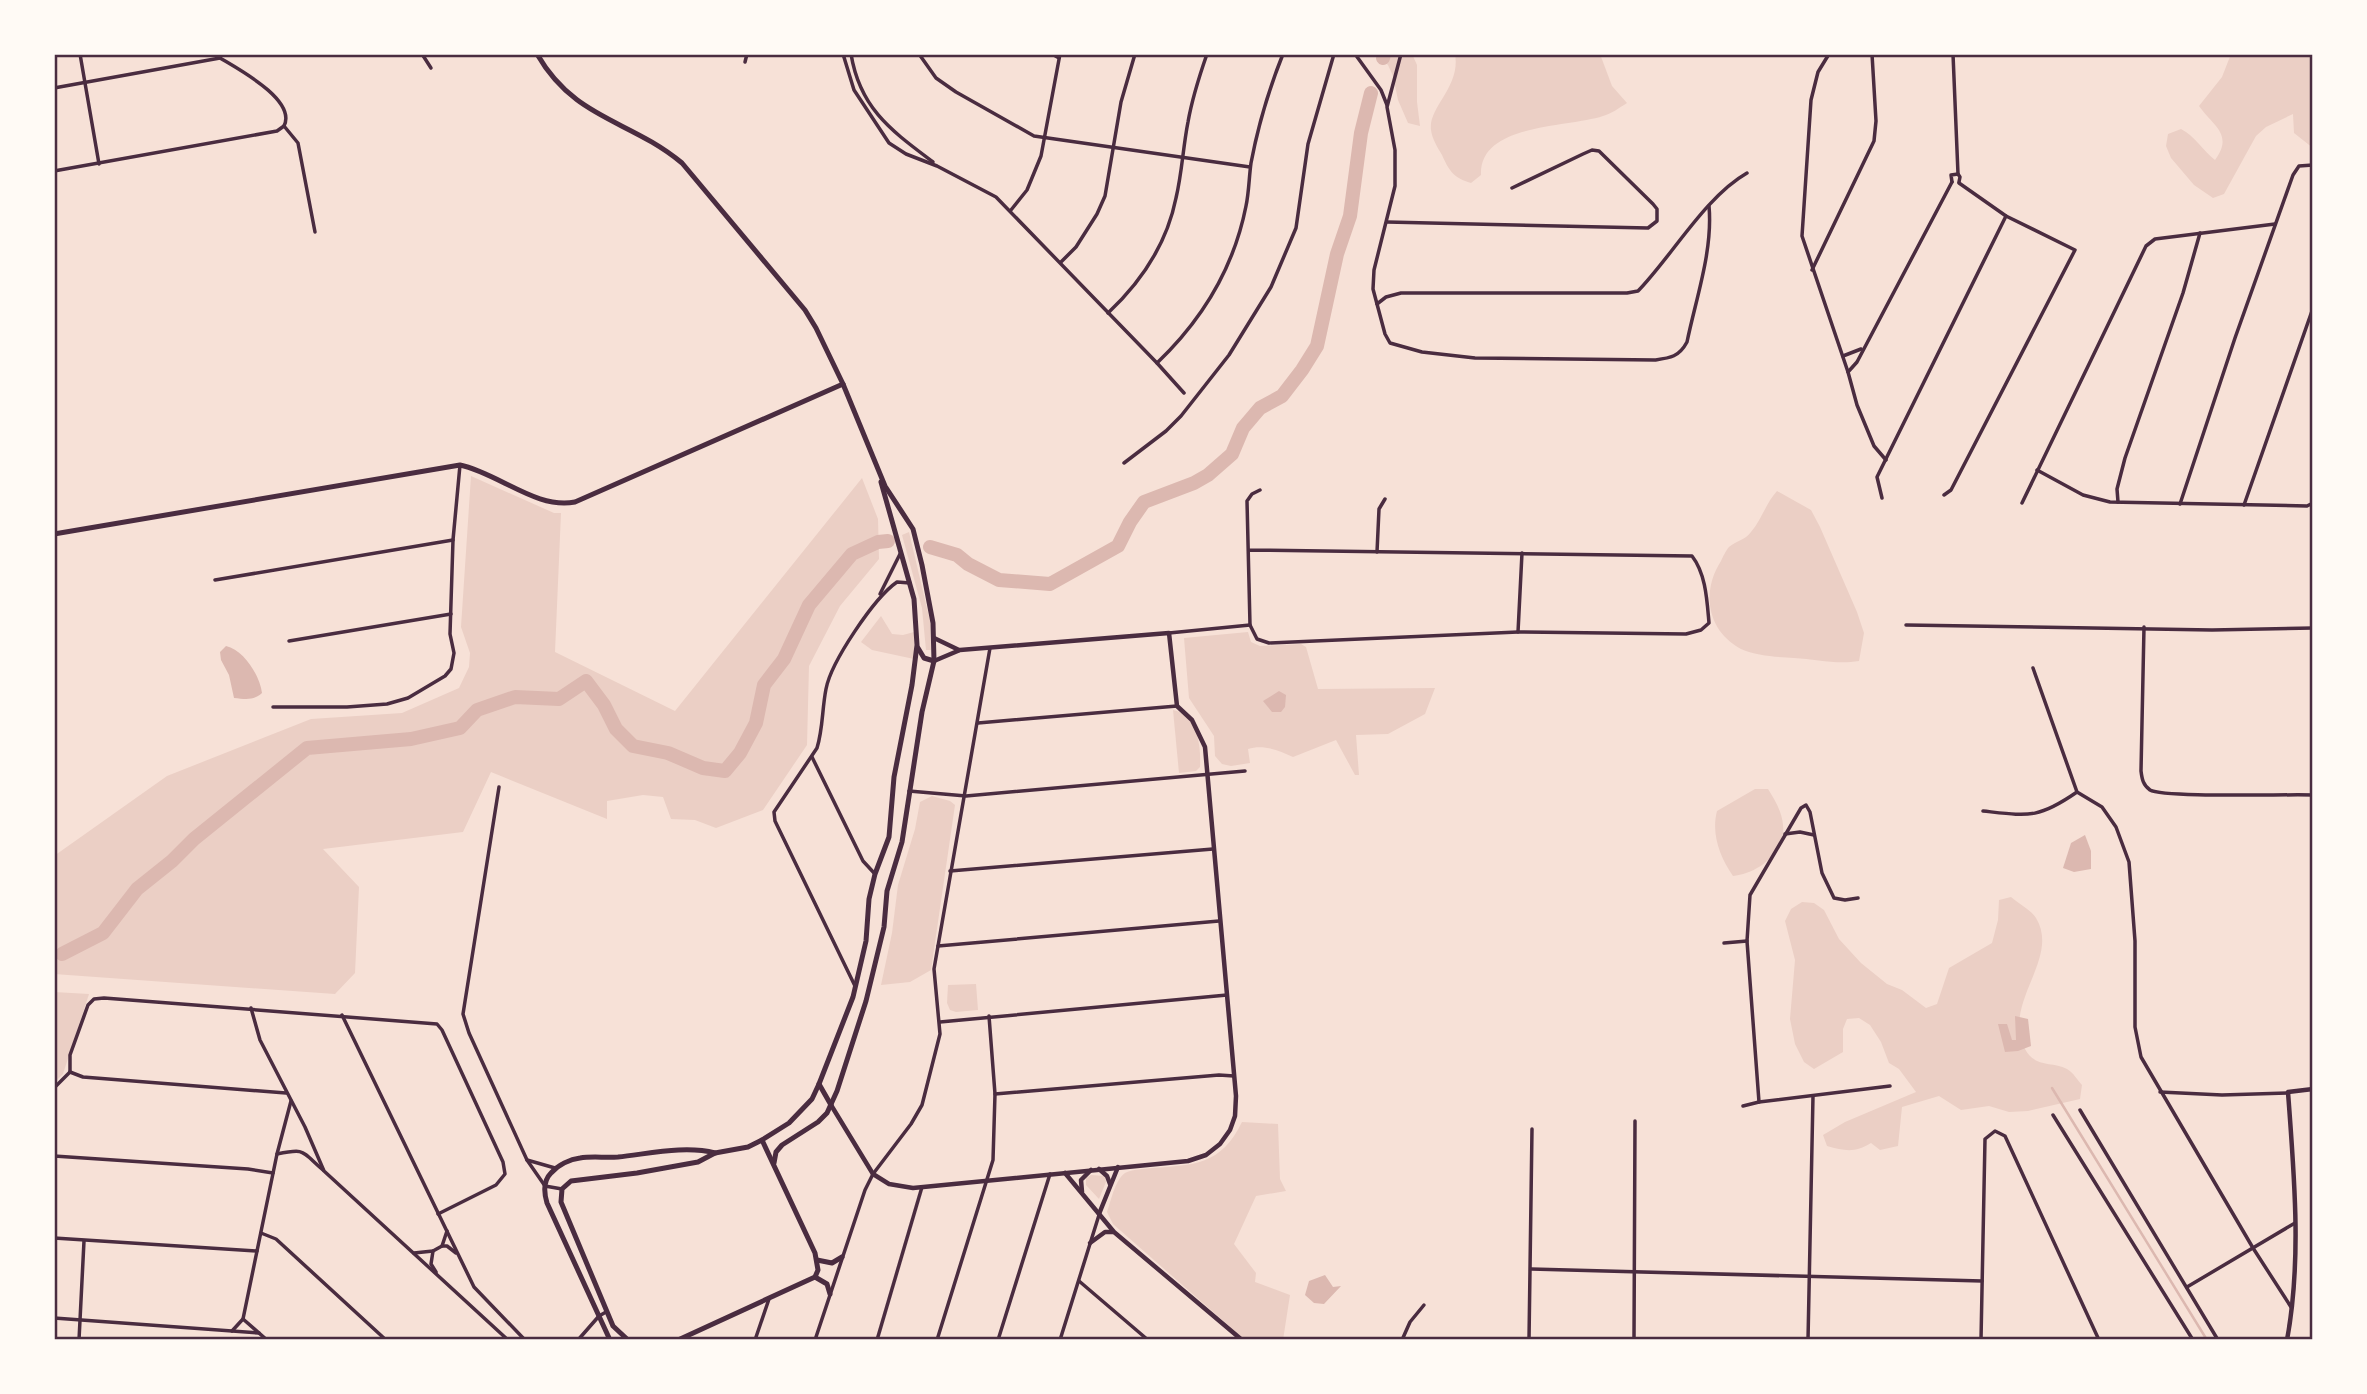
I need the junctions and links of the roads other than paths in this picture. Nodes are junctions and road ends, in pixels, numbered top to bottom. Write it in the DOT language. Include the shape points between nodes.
graph roads {
  1 [pos="80,54"];
  2 [pos="422,54"];
  3 [pos="537,54"];
  4 [pos="747,54"];
  5 [pos="843,54"];
  6 [pos="850,54"];
  7 [pos="919,54"];
  8 [pos="1052,54"];
  9 [pos="1135,54"];
  10 [pos="1207,54"];
  11 [pos="1283,54"];
  12 [pos="1334,54"];
  13 [pos="1355,54"];
  14 [pos="1401,54"];
  15 [pos="1829,54"];
  16 [pos="1872,54"];
  17 [pos="1953,54"];
  18 [pos="219,56"];
  19 [pos="1060,56"];
  20 [pos="745,62"];
  21 [pos="431,68"];
  22 [pos="85,82"];
  23 [pos="54,88"];
  24 [pos="1387,107"];
  25 [pos="284,126"];
  26 [pos="1044,138"];
  27 [pos="1113,146"];
  28 [pos="1182,158"];
  29 [pos="99,164"];
  30 [pos="2313,165"];
  31 [pos="937,166"];
  32 [pos="1250,167"];
  33 [pos="54,171"];
  34 [pos="1747,173"];
  35 [pos="1958,174"];
  36 [pos="1952,182"];
  37 [pos="1958,183"];
  38 [pos="1512,188"];
  39 [pos="1709,206"];
  40 [pos="1010,210"];
  41 [pos="2006,216"];
  42 [pos="1387,222"];
  43 [pos="2275,224"];
  44 [pos="315,232"];
  45 [pos="2200,233"];
  46 [pos="1060,262"];
  47 [pos="1812,270"];
  48 [pos="1377,304"];
  49 [pos="2313,308"];
  50 [pos="1108,313"];
  51 [pos="1863,348"];
  52 [pos="1843,356"];
  53 [pos="1157,363"];
  54 [pos="1848,372"];
  55 [pos="843,384"];
  56 [pos="1184,393"];
  57 [pos="1886,460"];
  58 [pos="1124,463"];
  59 [pos="460,465"];
  60 [pos="876,466"];
  61 [pos="2037,470"];
  62 [pos="1260,490"];
  63 [pos="1944,495"];
  64 [pos="1882,498"];
  65 [pos="1385,499"];
  66 [pos="2118,502"];
  67 [pos="2022,503"];
  68 [pos="2313,503"];
  69 [pos="2180,504"];
  70 [pos="2244,505"];
  71 [pos="912,529"];
  72 [pos="895,532"];
  73 [pos="54,534"];
  74 [pos="453,540"];
  75 [pos="1249,550"];
  76 [pos="1377,552"];
  77 [pos="901,553"];
  78 [pos="1522,554"];
  79 [pos="215,580"];
  80 [pos="910,583"];
  81 [pos="877,599"];
  82 [pos="451,614"];
  83 [pos="1250,625"];
  84 [pos="1906,625"];
  85 [pos="2144,627"];
  86 [pos="2313,628"];
  87 [pos="1518,632"];
  88 [pos="1169,633"];
  89 [pos="934,638"];
  90 [pos="289,641"];
  91 [pos="917,645"];
  92 [pos="990,649"];
  93 [pos="960,650"];
  94 [pos="934,661"];
  95 [pos="2033,668"];
  96 [pos="1177,706"];
  97 [pos="273,707"];
  98 [pos="978,723"];
  99 [pos="812,757"];
  100 [pos="1245,771"];
  101 [pos="1208,775"];
  102 [pos="499,787"];
  103 [pos="909,792"];
  104 [pos="2077,792"];
  105 [pos="2313,795"];
  106 [pos="966,796"];
  107 [pos="1983,811"];
  108 [pos="1785,834"];
  109 [pos="1814,835"];
  110 [pos="1213,849"];
  111 [pos="950,871"];
  112 [pos="875,874"];
  113 [pos="1858,898"];
  114 [pos="1219,921"];
  115 [pos="1747,941"];
  116 [pos="1724,943"];
  117 [pos="938,946"];
  118 [pos="855,986"];
  119 [pos="1227,995"];
  120 [pos="251,1008"];
  121 [pos="342,1014"];
  122 [pos="989,1016"];
  123 [pos="940,1022"];
  124 [pos="1234,1067"];
  125 [pos="70,1072"];
  126 [pos="1220,1075"];
  127 [pos="1234,1076"];
  128 [pos="819,1084"];
  129 [pos="1891,1086"];
  130 [pos="54,1088"];
  131 [pos="2313,1089"];
  132 [pos="2160,1091"];
  133 [pos="2288,1092"];
  134 [pos="286,1093"];
  135 [pos="995,1094"];
  136 [pos="1814,1096"];
  137 [pos="291,1101"];
  138 [pos="1759,1102"];
  139 [pos="831,1105"];
  140 [pos="1744,1107"];
  141 [pos="2080,1111"];
  142 [pos="2053,1115"];
  143 [pos="1635,1121"];
  144 [pos="1532,1129"];
  145 [pos="762,1140"];
  146 [pos="715,1153"];
  147 [pos="277,1154"];
  148 [pos="54,1156"];
  149 [pos="527,1160"];
  150 [pos="774,1163"];
  151 [pos="1118,1167"];
  152 [pos="557,1168"];
  153 [pos="1099,1169"];
  154 [pos="1091,1170"];
  155 [pos="324,1171"];
  156 [pos="1065,1172"];
  157 [pos="273,1173"];
  158 [pos="873,1174"];
  159 [pos="1050,1174"];
  160 [pos="987,1180"];
  161 [pos="1110,1185"];
  162 [pos="545,1186"];
  163 [pos="922,1187"];
  164 [pos="562,1189"];
  165 [pos="1085,1195"];
  166 [pos="1104,1198"];
  167 [pos="438,1214"];
  168 [pos="1099,1215"];
  169 [pos="2295,1223"];
  170 [pos="447,1229"];
  171 [pos="1114,1232"];
  172 [pos="261,1233"];
  173 [pos="54,1238"];
  174 [pos="84,1241"];
  175 [pos="1090,1243"];
  176 [pos="442,1246"];
  177 [pos="2253,1248"];
  178 [pos="257,1251"];
  179 [pos="433,1251"];
  180 [pos="412,1253"];
  181 [pos="458,1254"];
  182 [pos="842,1257"];
  183 [pos="817,1260"];
  184 [pos="1531,1269"];
  185 [pos="1635,1273"];
  186 [pos="437,1275"];
  187 [pos="815,1277"];
  188 [pos="1810,1278"];
  189 [pos="1079,1281"];
  190 [pos="1982,1282"];
  191 [pos="2187,1287"];
  192 [pos="830,1294"];
  193 [pos="769,1298"];
  194 [pos="1424,1305"];
  195 [pos="2292,1309"];
  196 [pos="607,1312"];
  197 [pos="599,1316"];
  198 [pos="54,1318"];
  199 [pos="243,1319"];
  200 [pos="80,1320"];
  201 [pos="515,1330"];
  202 [pos="232,1331"];
  203 [pos="259,1333"];
  204 [pos="79,1340"];
  205 [pos="267,1340"];
  206 [pos="386,1340"];
  207 [pos="508,1340"];
  208 [pos="525,1340"];
  209 [pos="578,1340"];
  210 [pos="610,1340"];
  211 [pos="628,1340"];
  212 [pos="678,1340"];
  213 [pos="755,1340"];
  214 [pos="815,1340"];
  215 [pos="877,1340"];
  216 [pos="937,1340"];
  217 [pos="998,1340"];
  218 [pos="1060,1340"];
  219 [pos="1148,1340"];
  220 [pos="1242,1340"];
  221 [pos="1402,1340"];
  222 [pos="1529,1340"];
  223 [pos="1634,1340"];
  224 [pos="1808,1340"];
  225 [pos="1981,1340"];
  226 [pos="2099,1340"];
  227 [pos="2193,1340"];
  228 [pos="2218,1340"];
  229 [pos="2287,1340"];
  1 -- 22 [label="street"];
  2 -- 21 [label="street"];
  3 -- 55 [label="main road" via="572,98 664,148 697,180 805,310"];
  4 -- 20 [label="street"];
  5 -- 31 [label="street" via="854,90 889,143"];
  6 -- 31 [label="street" via="861,91 876,114"];
  7 -- 26 [label="street" via="936,78 956,92 1022,131"];
  8 -- 19 [label="street"];
  9 -- 27 [label="street"];
  10 -- 28 [label="street"];
  11 -- 32 [label="street"];
  12 -- 58 [label="street" via="1308,144 1296,228 1271,288 1229,355 1181,416"];
  13 -- 24 [label="street" via="1381,90"];
  14 -- 24 [label="street"];
  15 -- 47 [label="street" via="1818,72 1811,100 1802,236"];
  16 -- 47 [label="street" via="1874,141"];
  17 -- 35 [label="street"];
  18 -- 22 [label="street"];
  18 -- 25 [label="street" via="276,99 286,113"];
  19 -- 26 [label="street"];
  22 -- 23 [label="street"];
  22 -- 29 [label="street"];
  24 -- 42 [label="street" via="1395,186"];
  25 -- 29 [label="street"];
  25 -- 44 [label="street" via="298,143"];
  26 -- 27 [label="street"];
  26 -- 40 [label="street" via="1035,174"];
  27 -- 28 [label="street"];
  27 -- 46 [label="street" via="1105,197 1076,247"];
  28 -- 32 [label="street"];
  28 -- 50 [label="street" via="1176,200 1157,249 1136,284"];
  29 -- 33 [label="street"];
  30 -- 43 [label="street" via="2299,166 2293,175"];
  31 -- 40 [label="street" via="996,197"];
  32 -- 53 [label="street" via="1246,205 1228,263 1191,327"];
  34 -- 39 [label="street"];
  35 -- 36 [label="street" via="1951,175"];
  35 -- 37 [label="street"];
  36 -- 37 [label="street"];
  36 -- 51 [label="street"];
  37 -- 41 [label="street"];
  38 -- 42 [label="street" via="1583,153 1600,151 1653,204 1657,221 1648,228"];
  39 -- 48 [label="street" via="1638,291 1401,293"];
  39 -- 48 [label="street" via="1709,244 1687,342 1673,357 1475,358 1422,352 1390,343"];
  40 -- 46 [label="street"];
  41 -- 57 [label="street"];
  41 -- 63 [label="street" via="2075,250 1951,490"];
  42 -- 48 [label="street" via="1374,270"];
  43 -- 45 [label="street"];
  43 -- 69 [label="street"];
  45 -- 61 [label="street" via="2155,239 2146,246"];
  45 -- 66 [label="street" via="2125,458"];
  46 -- 50 [label="street"];
  47 -- 52 [label="street"];
  49 -- 70 [label="street"];
  50 -- 53 [label="street"];
  51 -- 52 [label="street"];
  51 -- 54 [label="street"];
  52 -- 54 [label="street"];
  53 -- 56 [label="street"];
  54 -- 57 [label="street" via="1874,446"];
  55 -- 59 [label="main road" via="563,505"];
  55 -- 60 [label="main road"];
  57 -- 64 [label="street" via="1877,477"];
  59 -- 73 [label="main road"];
  59 -- 74 [label="street"];
  60 -- 71 [label="main road"];
  60 -- 72 [label="main road"];
  61 -- 66 [label="street" via="2083,495"];
  61 -- 67 [label="street"];
  62 -- 75 [label="street" via="1247,502"];
  65 -- 76 [label="street" via="1379,509"];
  66 -- 69 [label="street"];
  68 -- 70 [label="street"];
  69 -- 70 [label="street"];
  71 -- 72 [label="main road" via="903,525"];
  71 -- 89 [label="main road"];
  72 -- 77 [label="main road"];
  74 -- 79 [label="street"];
  74 -- 82 [label="street"];
  75 -- 76 [label="street"];
  75 -- 83 [label="street"];
  76 -- 78 [label="street"];
  77 -- 80 [label="main road"];
  77 -- 81 [label="street"];
  78 -- 87 [label="street"];
  78 -- 87 [label="street" via="1692,556 1706,590 1709,622 1686,634"];
  80 -- 81 [label="street" via="897,582"];
  80 -- 91 [label="main road"];
  81 -- 99 [label="street" via="830,674 820,739"];
  82 -- 90 [label="street"];
  82 -- 97 [label="street" via="451,669 408,698 347,707"];
  83 -- 87 [label="street" via="1257,639 1269,643"];
  83 -- 88 [label="street"];
  84 -- 85 [label="street"];
  85 -- 86 [label="street"];
  85 -- 105 [label="street" via="2143,784 2152,792 2179,794"];
  88 -- 92 [label="street"];
  88 -- 96 [label="street"];
  89 -- 93 [label="street"];
  89 -- 94 [label="main road"];
  91 -- 94 [label="main road" via="924,658"];
  91 -- 112 [label="main road" via="894,777 889,837"];
  92 -- 93 [label="street"];
  92 -- 98 [label="street"];
  93 -- 94 [label="street"];
  94 -- 103 [label="main road"];
  95 -- 104 [label="street"];
  96 -- 98 [label="street"];
  96 -- 101 [label="street" via="1200,734"];
  98 -- 106 [label="street"];
  99 -- 112 [label="street" via="863,861"];
  99 -- 118 [label="street" via="776,806 774,816"];
  100 -- 101 [label="street"];
  101 -- 106 [label="street"];
  101 -- 110 [label="street"];
  102 -- 149 [label="street" via="463,1014"];
  103 -- 106 [label="street"];
  103 -- 139 [label="main road" via="866,1001"];
  104 -- 107 [label="street" via="2036,814"];
  104 -- 132 [label="street" via="2102,807 2116,827 2129,862 2136,941 2137,1044"];
  106 -- 111 [label="street"];
  108 -- 109 [label="street"];
  108 -- 109 [label="street" via="1806,806"];
  108 -- 115 [label="street" via="1750,895"];
  109 -- 113 [label="street" via="1822,873 1834,898"];
  110 -- 111 [label="street"];
  110 -- 114 [label="street"];
  111 -- 117 [label="street"];
  112 -- 118 [label="main road"];
  114 -- 117 [label="street"];
  114 -- 119 [label="street"];
  115 -- 116 [label="street"];
  115 -- 138 [label="street"];
  117 -- 123 [label="street" via="934,968"];
  118 -- 128 [label="main road"];
  119 -- 122 [label="street"];
  119 -- 124 [label="street"];
  120 -- 121 [label="street"];
  120 -- 125 [label="street" via="94,999 70,1055"];
  120 -- 134 [label="street" via="257,1032"];
  121 -- 167 [label="street"];
  121 -- 167 [label="street" via="430,1022 442,1030 505,1174 496,1185"];
  122 -- 123 [label="street"];
  122 -- 135 [label="street"];
  123 -- 158 [label="street" via="922,1105"];
  124 -- 126 [label="street"];
  124 -- 127 [label="street"];
  125 -- 130 [label="street"];
  125 -- 134 [label="street" via="83,1077"];
  126 -- 127 [label="street"];
  126 -- 135 [label="street"];
  127 -- 151 [label="street" via="1235,1116 1220,1144 1206,1155 1188,1161"];
  128 -- 139 [label="main road"];
  128 -- 145 [label="main road" via="812,1099 789,1123"];
  129 -- 136 [label="street"];
  131 -- 133 [label="street"];
  132 -- 133 [label="street" via="2222,1095"];
  132 -- 177 [label="street"];
  133 -- 169 [label="street"];
  134 -- 137 [label="street"];
  135 -- 160 [label="street" via="994,1149"];
  136 -- 138 [label="street"];
  136 -- 188 [label="street"];
  137 -- 147 [label="street"];
  137 -- 155 [label="street"];
  138 -- 140 [label="street"];
  139 -- 150 [label="main road" via="818,1122 782,1145"];
  139 -- 158 [label="street"];
  141 -- 191 [label="street"];
  142 -- 227 [label="street"];
  143 -- 185 [label="street"];
  144 -- 184 [label="street"];
  145 -- 146 [label="main road"];
  145 -- 150 [label="main road"];
  146 -- 152 [label="main road" via="581,1158"];
  146 -- 164 [label="main road" via="698,1162 570,1181"];
  147 -- 155 [label="street" via="300,1151"];
  147 -- 157 [label="street"];
  148 -- 157 [label="street"];
  149 -- 152 [label="street"];
  149 -- 162 [label="street"];
  150 -- 183 [label="main road"];
  151 -- 153 [label="street"];
  151 -- 161 [label="street"];
  152 -- 162 [label="main road"];
  153 -- 154 [label="street"];
  153 -- 161 [label="street"];
  154 -- 156 [label="street"];
  154 -- 165 [label="street" via="1083,1177"];
  155 -- 180 [label="street"];
  156 -- 159 [label="street"];
  156 -- 165 [label="street"];
  157 -- 172 [label="street"];
  158 -- 163 [label="street" via="889,1184"];
  158 -- 182 [label="street"];
  159 -- 160 [label="street"];
  159 -- 217 [label="street"];
  160 -- 163 [label="street"];
  160 -- 216 [label="street"];
  161 -- 166 [label="street"];
  162 -- 164 [label="street"];
  162 -- 197 [label="main road" via="547,1203"];
  163 -- 215 [label="street"];
  164 -- 196 [label="main road" via="561,1202"];
  165 -- 166 [label="street" via="1095,1202"];
  165 -- 168 [label="street"];
  166 -- 168 [label="street"];
  167 -- 170 [label="street"];
  168 -- 171 [label="street"];
  168 -- 175 [label="street"];
  169 -- 177 [label="street"];
  169 -- 195 [label="street"];
  170 -- 176 [label="street"];
  170 -- 181 [label="street"];
  171 -- 175 [label="street" via="1105,1232"];
  171 -- 220 [label="street"];
  172 -- 178 [label="street"];
  172 -- 206 [label="street" via="276,1239"];
  173 -- 174 [label="street"];
  174 -- 178 [label="street"];
  174 -- 200 [label="street"];
  175 -- 189 [label="street"];
  176 -- 179 [label="street"];
  176 -- 181 [label="street"];
  177 -- 191 [label="street"];
  177 -- 195 [label="street"];
  178 -- 199 [label="street"];
  179 -- 180 [label="street"];
  179 -- 186 [label="street" via="431,1265"];
  180 -- 186 [label="street"];
  181 -- 201 [label="street" via="474,1287"];
  182 -- 183 [label="main road" via="832,1263"];
  182 -- 192 [label="street"];
  183 -- 187 [label="main road"];
  184 -- 185 [label="street"];
  184 -- 222 [label="street"];
  185 -- 188 [label="street"];
  185 -- 223 [label="street"];
  186 -- 207 [label="street"];
  187 -- 192 [label="main road" via="827,1284"];
  187 -- 193 [label="main road"];
  188 -- 190 [label="street"];
  188 -- 224 [label="street"];
  189 -- 218 [label="street"];
  189 -- 219 [label="street"];
  190 -- 225 [label="street"];
  190 -- 226 [label="street" via="1985,1139 1995,1131 2005,1136"];
  191 -- 228 [label="street"];
  192 -- 214 [label="street"];
  193 -- 212 [label="main road"];
  193 -- 213 [label="street"];
  194 -- 221 [label="street"];
  195 -- 229 [label="street"];
  196 -- 197 [label="street"];
  196 -- 211 [label="main road" via="613,1326"];
  197 -- 209 [label="street"];
  197 -- 210 [label="main road"];
  198 -- 200 [label="street"];
  199 -- 202 [label="street"];
  199 -- 203 [label="street"];
  200 -- 202 [label="street"];
  200 -- 204 [label="street"];
  201 -- 207 [label="street"];
  201 -- 208 [label="street"];
  202 -- 203 [label="street"];
  203 -- 205 [label="street"];
}
